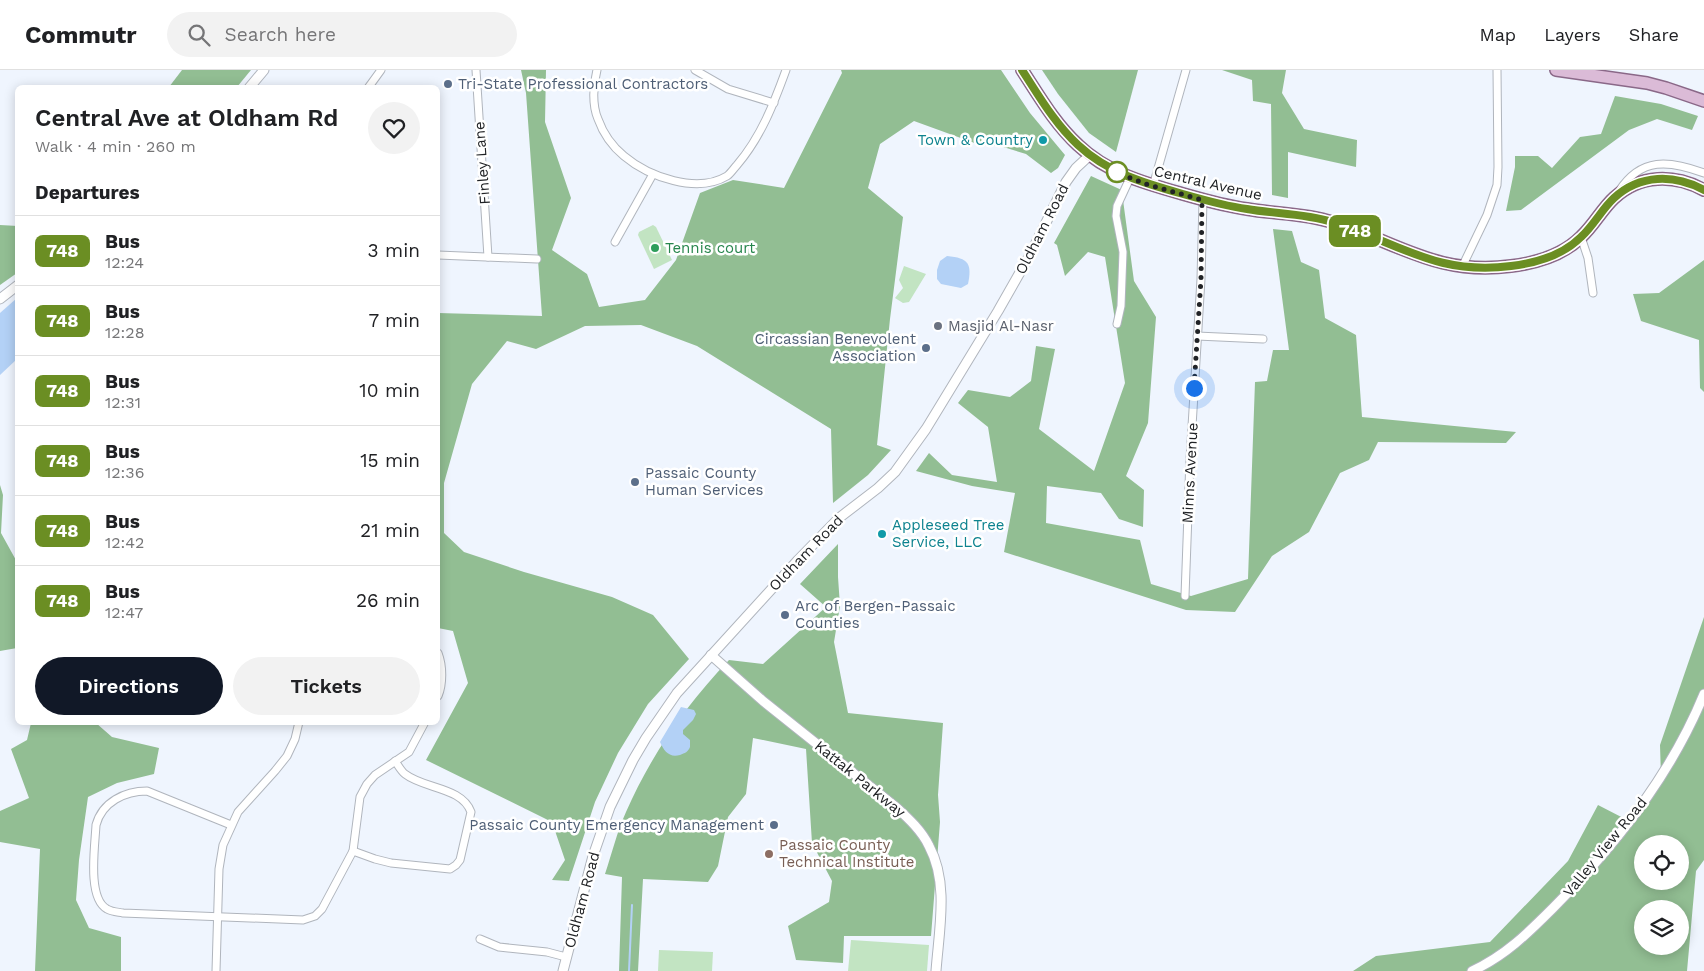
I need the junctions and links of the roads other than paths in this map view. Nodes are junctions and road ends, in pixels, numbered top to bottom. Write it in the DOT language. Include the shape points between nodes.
graph roads {
  1 [pos="264,70"];
  2 [pos="381,70"];
  3 [pos="476,70"];
  4 [pos="597,70"];
  5 [pos="695,70"];
  6 [pos="786,70"];
  7 [pos="1022,70"];
  8 [pos="1186,70"];
  9 [pos="1497,70"];
  10 [pos="1556,70"];
  11 [pos="252,85"];
  12 [pos="370,85"];
  13 [pos="1704,101"];
  14 [pos="774,103"];
  15 [pos="1090,155"];
  16 [pos="1704,173"];
  17 [pos="653,174"];
  18 [pos="1130,178"];
  19 [pos="1153,186"];
  20 [pos="1704,190"];
  21 [pos="1616,196"];
  22 [pos="1202,200"];
  23 [pos="1581,237"];
  24 [pos="616,242"];
  25 [pos="440,255"];
  26 [pos="488,257"];
  27 [pos="537,259"];
  28 [pos="1462,267"];
  29 [pos="15,287"];
  30 [pos="1593,293"];
  31 [pos="0,299"];
  32 [pos="1117,324"];
  33 [pos="1198,336"];
  34 [pos="1263,339"];
  35 [pos="1185,596"];
  36 [pos="711,655"];
  37 [pos="440,661"];
  38 [pos="440,691"];
  39 [pos="1704,694"];
  40 [pos="299,725"];
  41 [pos="423,725"];
  42 [pos="395,761"];
  43 [pos="231,825"];
  44 [pos="353,850"];
  45 [pos="218,917"];
  46 [pos="480,939"];
  47 [pos="566,957"];
  48 [pos="216,971"];
  49 [pos="563,971"];
  50 [pos="936,971"];
  51 [pos="1472,971"];
  1 -- 11 [label="street"];
  2 -- 12 [label="street"];
  3 -- 26 [label="street, Finley Lane"];
  4 -- 17 [label="street" via="594,98 597,118 611,143 624,157"];
  5 -- 14 [label="street" via="728,89"];
  6 -- 14 [label="street"];
  7 -- 15 [label="main road, Central Avenue" via="1056,120"];
  8 -- 19 [label="street"];
  9 -- 28 [label="street" via="1496,185"];
  10 -- 13 [label="main road" via="1647,83"];
  14 -- 17 [label="street" via="750,150 728,175 707,183 684,184"];
  15 -- 18 [label="main road, Central Avenue"];
  15 -- 36 [label="street, Oldham Road" via="1066,182 998,312 900,466 839,518"];
  16 -- 21 [label="street" via="1673,164 1646,166 1633,174"];
  17 -- 24 [label="street"];
  18 -- 19 [label="main road, Central Avenue"];
  18 -- 32 [label="street" via="1116,216 1123,252"];
  19 -- 22 [label="main road, Central Avenue"];
  20 -- 21 [label="main road, Central Avenue" via="1664,178 1631,185"];
  21 -- 23 [label="main road, Central Avenue"];
  22 -- 28 [label="main road, Central Avenue" via="1320,218 1426,259"];
  22 -- 33 [label="street, Minns Avenue"];
  23 -- 28 [label="main road, Central Avenue" via="1558,253 1536,262 1489,268"];
  23 -- 30 [label="street"];
  25 -- 26 [label="street"];
  26 -- 27 [label="street"];
  29 -- 31 [label="street"];
  33 -- 34 [label="street"];
  33 -- 35 [label="street, Minns Avenue"];
  36 -- 47 [label="street, Oldham Road" via="662,714 633,760 614,799 593,856"];
  36 -- 50 [label="street, Kattak Parkway" via="917,827 930,846 941,882"];
  37 -- 38 [label="street"];
  39 -- 51 [label="street, Valley View Road" via="1672,758 1598,860 1525,937 1488,964"];
  40 -- 43 [label="street" via="287,756 248,799"];
  41 -- 42 [label="street" via="409,752"];
  42 -- 44 [label="street" via="375,775 360,797"];
  42 -- 44 [label="street" via="405,774 461,797 468,804 471,812 460,860 450,869 391,863"];
  43 -- 45 [label="street" via="220,857"];
  43 -- 45 [label="street" via="147,791 124,794 98,816 96,825 94,886 102,906 123,913"];
  44 -- 45 [label="street" via="322,909 315,916 303,920"];
  45 -- 48 [label="street"];
  46 -- 47 [label="street" via="499,947"];
  47 -- 49 [label="street, Oldham Road"];
}
